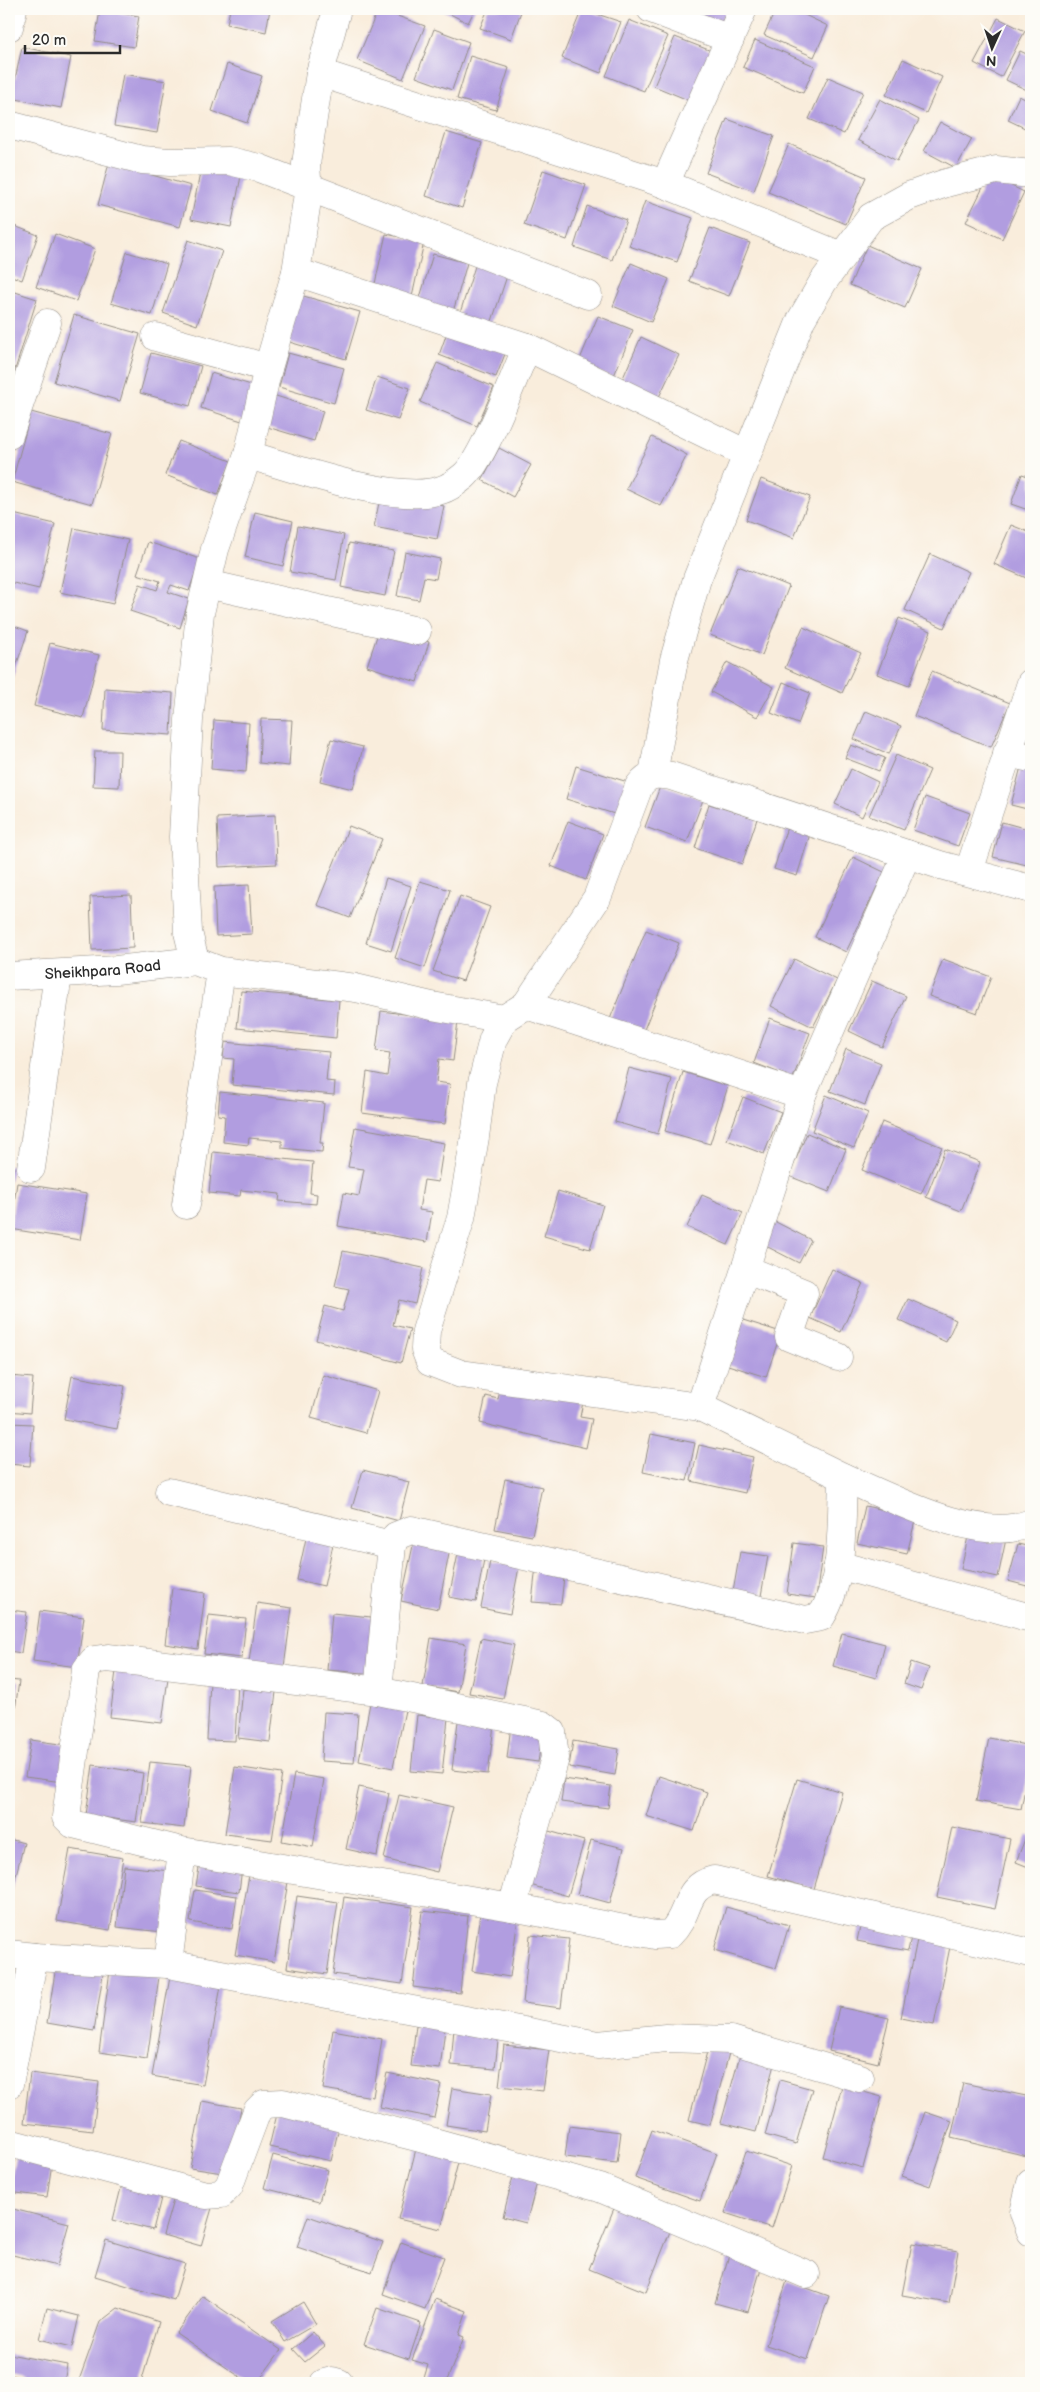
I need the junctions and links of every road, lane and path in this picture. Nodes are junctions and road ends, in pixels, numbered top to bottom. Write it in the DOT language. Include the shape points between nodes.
graph roads {
  1 [pos="13,9"];
  2 [pos="337,9"];
  3 [pos="651,9"];
  4 [pos="744,9"];
  5 [pos="9,27"];
  6 [pos="730,38"];
  7 [pos="320,73"];
  8 [pos="9,125"];
  9 [pos="1031,174"];
  10 [pos="665,184"];
  11 [pos="307,186"];
  12 [pos="841,256"];
  13 [pos="296,272"];
  14 [pos="588,295"];
  15 [pos="47,323"];
  16 [pos="156,337"];
  17 [pos="527,347"];
  18 [pos="268,368"];
  19 [pos="9,435"];
  20 [pos="747,454"];
  21 [pos="248,455"];
  22 [pos="207,584"];
  23 [pos="417,630"];
  24 [pos="1031,683"];
  25 [pos="1019,755"];
  26 [pos="653,774"];
  27 [pos="907,854"];
  28 [pos="969,871"];
  29 [pos="1031,888"];
  30 [pos="195,961"];
  31 [pos="221,970"];
  32 [pos="58,974"];
  33 [pos="9,976"];
  34 [pos="515,1012"];
  35 [pos="802,1095"];
  36 [pos="31,1168"];
  37 [pos="186,1205"];
  38 [pos="745,1269"];
  39 [pos="838,1357"];
  40 [pos="700,1406"];
  41 [pos="844,1477"];
  42 [pos="170,1492"];
  43 [pos="1031,1523"];
  44 [pos="392,1545"];
  45 [pos="838,1565"];
  46 [pos="1031,1618"];
  47 [pos="378,1692"];
  48 [pos="182,1851"];
  49 [pos="512,1907"];
  50 [pos="1031,1953"];
  51 [pos="21,1956"];
  52 [pos="168,1964"];
  53 [pos="860,2078"];
  54 [pos="9,2084"];
  55 [pos="9,2143"];
  56 [pos="1031,2182"];
  57 [pos="1031,2232"];
  58 [pos="806,2274"];
  59 [pos="324,2383"];
  60 [pos="339,2383"];
  1 -- 5 [label="street"];
  2 -- 7 [label="street"];
  3 -- 6 [label="street"];
  4 -- 6 [label="street"];
  6 -- 10 [label="street"];
  7 -- 10 [label="street"];
  7 -- 11 [label="street" via="306,164"];
  8 -- 11 [label="street" via="142,160 229,161"];
  9 -- 12 [label="street" via="996,170 909,196 871,217"];
  10 -- 12 [label="street"];
  11 -- 13 [label="street"];
  11 -- 14 [label="street"];
  12 -- 20 [label="street" via="801,320"];
  13 -- 17 [label="street"];
  13 -- 18 [label="street"];
  15 -- 19 [label="street"];
  16 -- 18 [label="street"];
  17 -- 20 [label="street"];
  17 -- 21 [label="street" via="483,448 465,476 441,490 418,493 367,488"];
  18 -- 21 [label="street"];
  20 -- 26 [label="street" via="694,588 674,660"];
  21 -- 22 [label="street" via="214,549"];
  22 -- 23 [label="street"];
  22 -- 30 [label="street" via="200,613 189,720 183,837 188,932"];
  24 -- 25 [label="street"];
  25 -- 28 [label="street"];
  26 -- 27 [label="street" via="671,776"];
  26 -- 34 [label="street" via="639,786 597,898"];
  27 -- 28 [label="street"];
  27 -- 35 [label="street"];
  28 -- 29 [label="street"];
  30 -- 31 [label="street"];
  30 -- 32 [label="street, Sheikhpara Road"];
  31 -- 34 [label="street" via="356,988 432,1006"];
  31 -- 37 [label="street"];
  32 -- 33 [label="street, Sheikhpara Road"];
  32 -- 36 [label="street"];
  34 -- 35 [label="street"];
  34 -- 40 [label="street" via="493,1039 482,1083 461,1218 426,1331 425,1349 430,1362 461,1374"];
  35 -- 38 [label="street"];
  38 -- 39 [label="street" via="804,1293 789,1337"];
  38 -- 40 [label="street"];
  40 -- 41 [label="street"];
  41 -- 43 [label="street" via="951,1522 991,1528 1022,1527"];
  41 -- 45 [label="street"];
  42 -- 44 [label="street"];
  44 -- 45 [label="street" via="396,1536 411,1530 805,1620 821,1617 831,1601"];
  44 -- 47 [label="street"];
  45 -- 46 [label="street"];
  47 -- 48 [label="street" via="108,1658 94,1660 86,1670 66,1817 73,1824"];
  47 -- 49 [label="street" via="543,1725 552,1732 555,1758"];
  48 -- 49 [label="street"];
  48 -- 52 [label="street"];
  49 -- 50 [label="street" via="655,1935 670,1934 678,1926 694,1890 702,1883 714,1880"];
  51 -- 52 [label="street"];
  51 -- 54 [label="street"];
  52 -- 53 [label="street" via="598,2045 666,2038 731,2040"];
  55 -- 58 [label="street" via="206,2196 221,2194 229,2186 256,2111 264,2104 283,2103 600,2188"];
  56 -- 57 [label="street" via="1024,2213"];
  59 -- 60 [label="street"];
}
